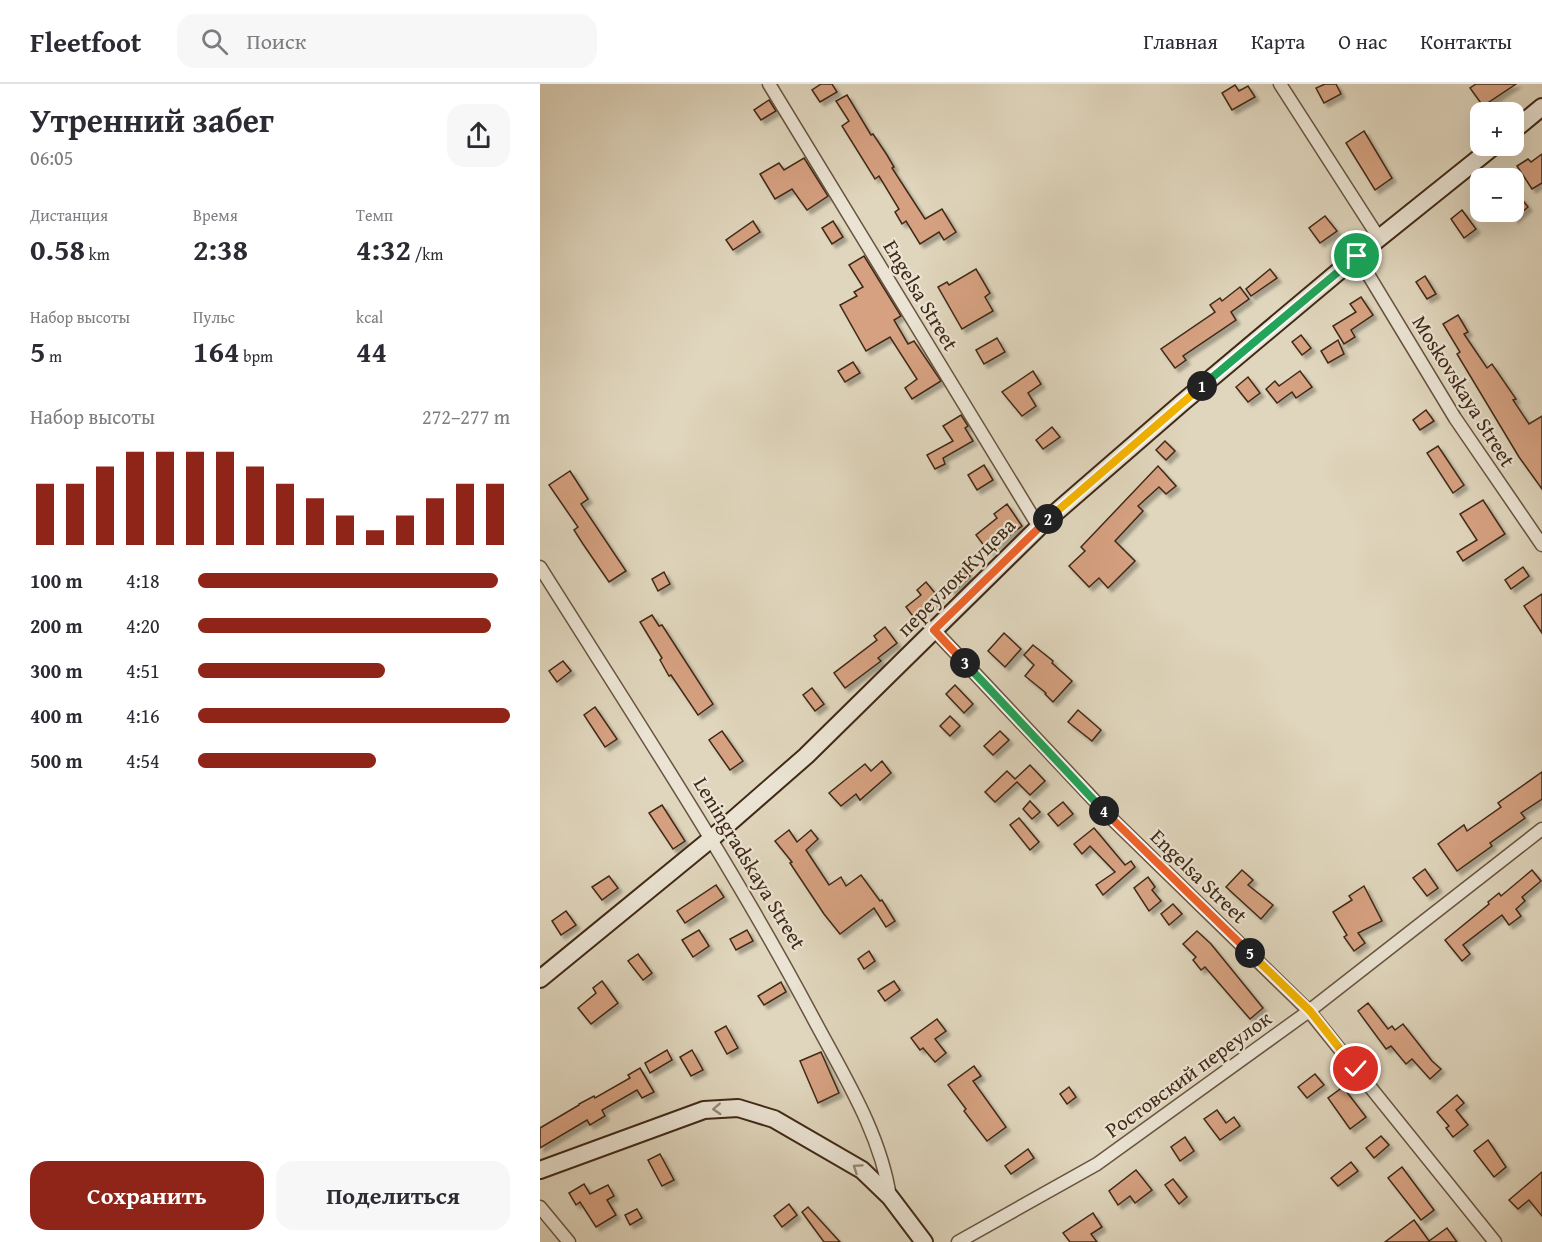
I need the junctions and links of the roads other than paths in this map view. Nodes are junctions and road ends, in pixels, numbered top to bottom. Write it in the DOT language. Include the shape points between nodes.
graph roads {
  1 [pos="769,84"];
  2 [pos="1280,84"];
  3 [pos="1542,107"];
  4 [pos="1524,122"];
  5 [pos="1482,156"];
  6 [pos="1379,238"];
  7 [pos="1357,256"];
  8 [pos="1040,526"];
  9 [pos="1542,544"];
  10 [pos="540,567"];
  11 [pos="934,630"];
  12 [pos="1542,829"];
  13 [pos="711,838"];
  14 [pos="540,979"];
  15 [pos="1310,1011"];
  16 [pos="540,1170"];
  17 [pos="890,1197"];
  18 [pos="540,1208"];
  19 [pos="569,1242"];
  20 [pos="924,1242"];
  21 [pos="958,1242"];
  22 [pos="1496,1242"];
  1 -- 8 [label="street, Engelsa Street"];
  2 -- 6 [label="street"];
  3 -- 4 [label="street"];
  5 -- 6 [label="street, переулок Куцева"];
  6 -- 7 [label="street, переулок Куцева"];
  7 -- 8 [label="street, переулок Куцева"];
  7 -- 9 [label="street, Moskovskaya Street" via="1455,418"];
  8 -- 11 [label="street, переулок Куцева"];
  10 -- 13 [label="street, Leningradskaya Street"];
  11 -- 13 [label="street, переулок Куцева" via="806,756"];
  11 -- 15 [label="street, Engelsa Street" via="1109,816"];
  12 -- 15 [label="street, Ростовский переулок"];
  13 -- 14 [label="street, переулок Куцева"];
  13 -- 17 [label="street, Leningradskaya Street" via="784,963 849,1086 878,1147"];
  15 -- 21 [label="street, Ростовский переулок" via="1097,1164"];
  15 -- 22 [label="street, Engelsa Street"];
  17 -- 16 [label="street, Leningradskaya Street, one-way" via="862,1170 774,1119 738,1108 704,1110"];
  17 -- 20 [label="street, Leningradskaya Street"];
  18 -- 19 [label="street"];
}
